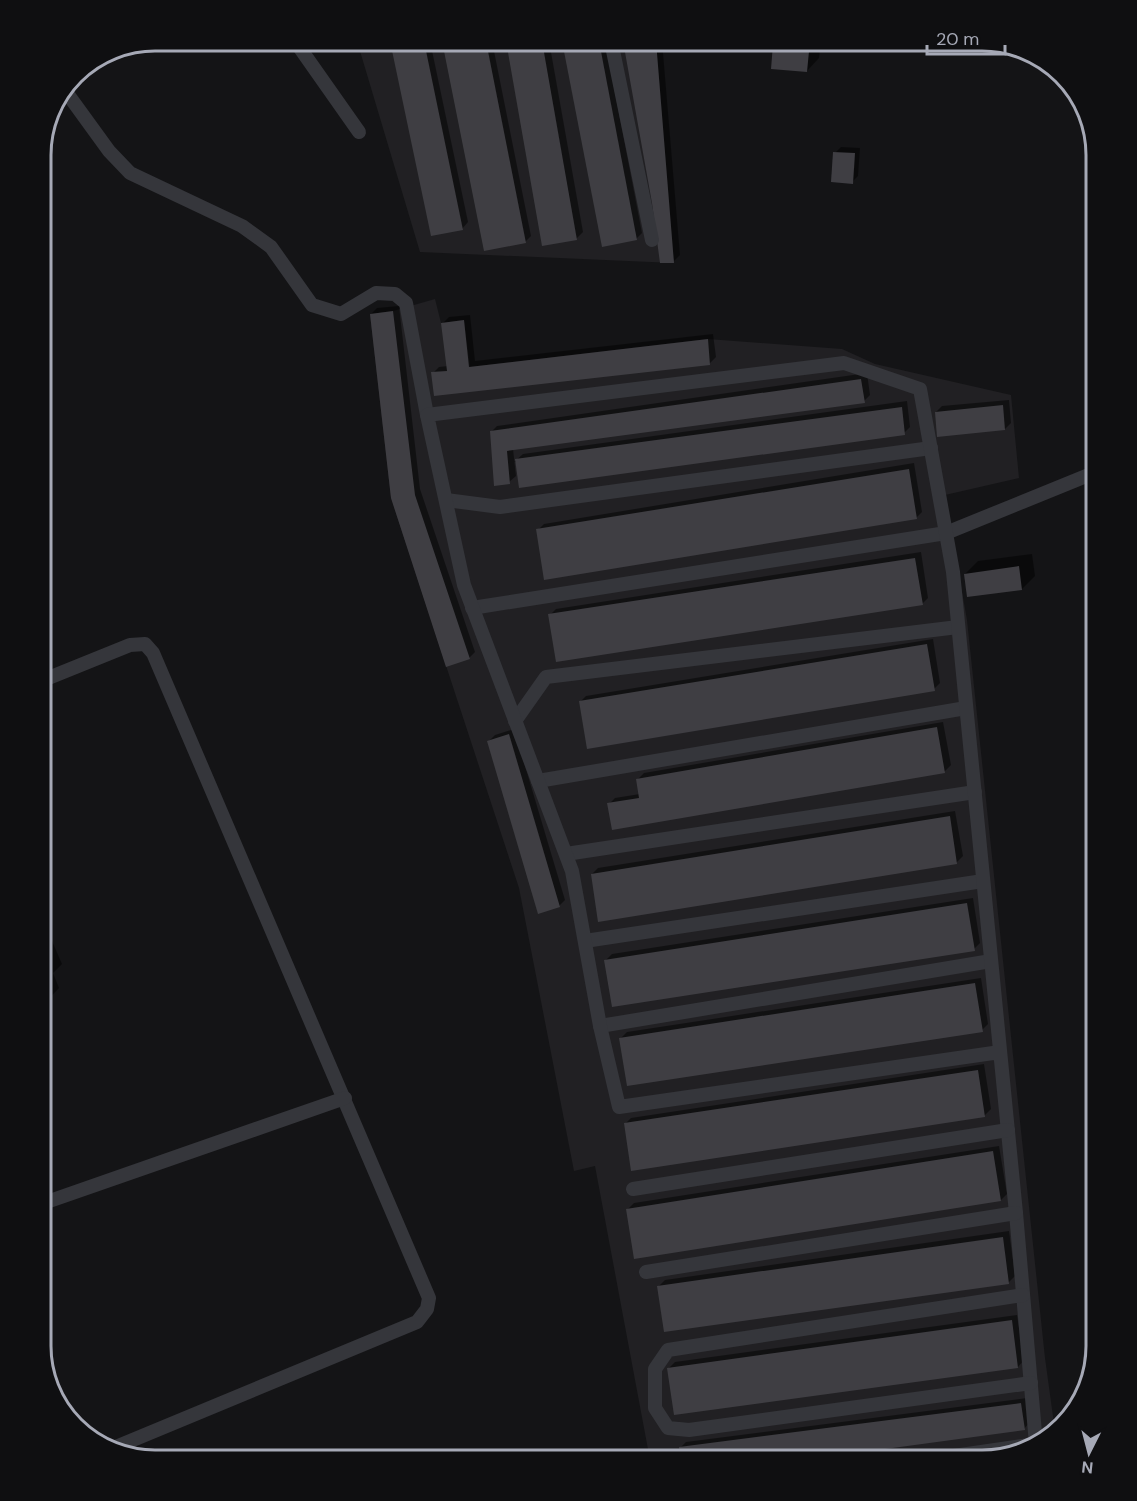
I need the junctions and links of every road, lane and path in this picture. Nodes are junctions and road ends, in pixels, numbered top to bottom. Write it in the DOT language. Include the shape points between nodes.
graph roads {
  1 [pos="303,51"];
  2 [pos="613,51"];
  3 [pos="69,96"];
  4 [pos="359,132"];
  5 [pos="652,240"];
  6 [pos="428,415"];
  7 [pos="931,448"];
  8 [pos="1086,476"];
  9 [pos="446,501"];
  10 [pos="946,532"];
  11 [pos="472,608"];
  12 [pos="958,627"];
  13 [pos="51,677"];
  14 [pos="966,708"];
  15 [pos="515,721"];
  16 [pos="538,781"];
  17 [pos="975,792"];
  18 [pos="566,854"];
  19 [pos="983,881"];
  20 [pos="585,941"];
  21 [pos="991,962"];
  22 [pos="600,1026"];
  23 [pos="1000,1052"];
  24 [pos="345,1098"];
  25 [pos="1008,1130"];
  26 [pos="633,1189"];
  27 [pos="51,1200"];
  28 [pos="1016,1213"];
  29 [pos="646,1272"];
  30 [pos="1023,1295"];
  31 [pos="1031,1383"];
  32 [pos="1035,1435"];
  33 [pos="121,1445"];
  1 -- 4 [label="lane"];
  2 -- 5 [label="lane"];
  3 -- 6 [label="lane" via="130,173 242,226 271,247 312,305 341,314 376,293 395,294 406,303"];
  6 -- 7 [label="lane" via="844,363 920,389"];
  6 -- 9 [label="lane"];
  7 -- 9 [label="lane" via="500,507"];
  7 -- 10 [label="lane"];
  8 -- 10 [label="lane"];
  9 -- 11 [label="lane"];
  10 -- 11 [label="lane"];
  10 -- 12 [label="lane"];
  11 -- 15 [label="lane"];
  12 -- 14 [label="lane"];
  12 -- 15 [label="lane" via="546,677"];
  13 -- 24 [label="lane" via="130,645 145,644 153,653"];
  14 -- 16 [label="lane"];
  14 -- 17 [label="lane"];
  15 -- 16 [label="lane"];
  16 -- 18 [label="lane"];
  17 -- 18 [label="lane"];
  17 -- 19 [label="lane"];
  18 -- 20 [label="lane"];
  19 -- 20 [label="lane"];
  19 -- 21 [label="lane"];
  20 -- 22 [label="lane"];
  21 -- 22 [label="lane"];
  21 -- 23 [label="lane"];
  22 -- 23 [label="lane" via="619,1107"];
  23 -- 25 [label="lane"];
  24 -- 27 [label="lane"];
  24 -- 33 [label="lane" via="429,1298 427,1309 417,1322"];
  25 -- 26 [label="lane"];
  25 -- 28 [label="lane"];
  28 -- 29 [label="lane"];
  28 -- 30 [label="lane"];
  30 -- 31 [label="lane"];
  30 -- 31 [label="lane" via="668,1350 655,1369 655,1408 668,1428 689,1430"];
  31 -- 32 [label="lane"];
}
